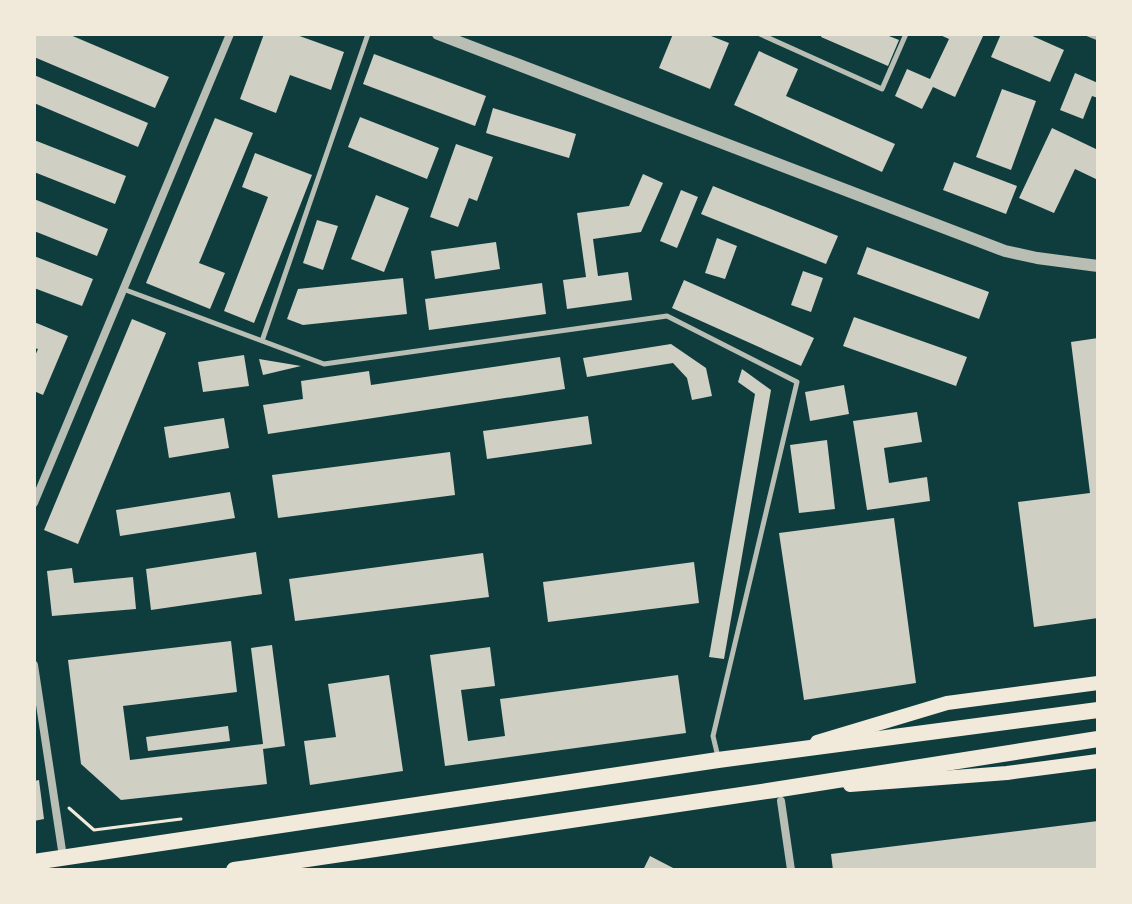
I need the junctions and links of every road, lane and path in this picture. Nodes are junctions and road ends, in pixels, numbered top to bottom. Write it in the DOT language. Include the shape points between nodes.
graph roads {
  1 [pos="230,34"];
  2 [pos="368,34"];
  3 [pos="438,34"];
  4 [pos="763,34"];
  5 [pos="906,34"];
  6 [pos="1088,34"];
  7 [pos="1098,38"];
  8 [pos="1098,266"];
  9 [pos="123,289"];
  10 [pos="262,341"];
  11 [pos="34,503"];
  12 [pos="34,665"];
  13 [pos="1098,683"];
  14 [pos="1098,710"];
  15 [pos="1098,739"];
  16 [pos="786,751"];
  17 [pos="718,760"];
  18 [pos="1098,761"];
  19 [pos="778,796"];
  20 [pos="67,807"];
  21 [pos="181,819"];
  22 [pos="63,858"];
  23 [pos="34,862"];
  24 [pos="278,866"];
  25 [pos="234,870"];
  26 [pos="791,870"];
  1 -- 9 [label="street"];
  2 -- 10 [label="lane"];
  3 -- 8 [label="street" via="1005,251"];
  4 -- 5 [label="lane" via="882,89"];
  6 -- 7 [label="lane"];
  9 -- 10 [label="lane"];
  9 -- 11 [label="street"];
  10 -- 17 [label="lane" via="324,364 667,316 797,382 713,736"];
  12 -- 22 [label="street"];
  13 -- 16 [label="main road" via="947,703"];
  14 -- 16 [label="main road"];
  15 -- 19 [label="main road"];
  16 -- 17 [label="main road"];
  17 -- 22 [label="main road"];
  18 -- 19 [label="main road"];
  19 -- 24 [label="main road"];
  19 -- 26 [label="street"];
  20 -- 21 [label="path" via="94,830"];
  22 -- 23 [label="main road"];
  24 -- 25 [label="main road"];
}
